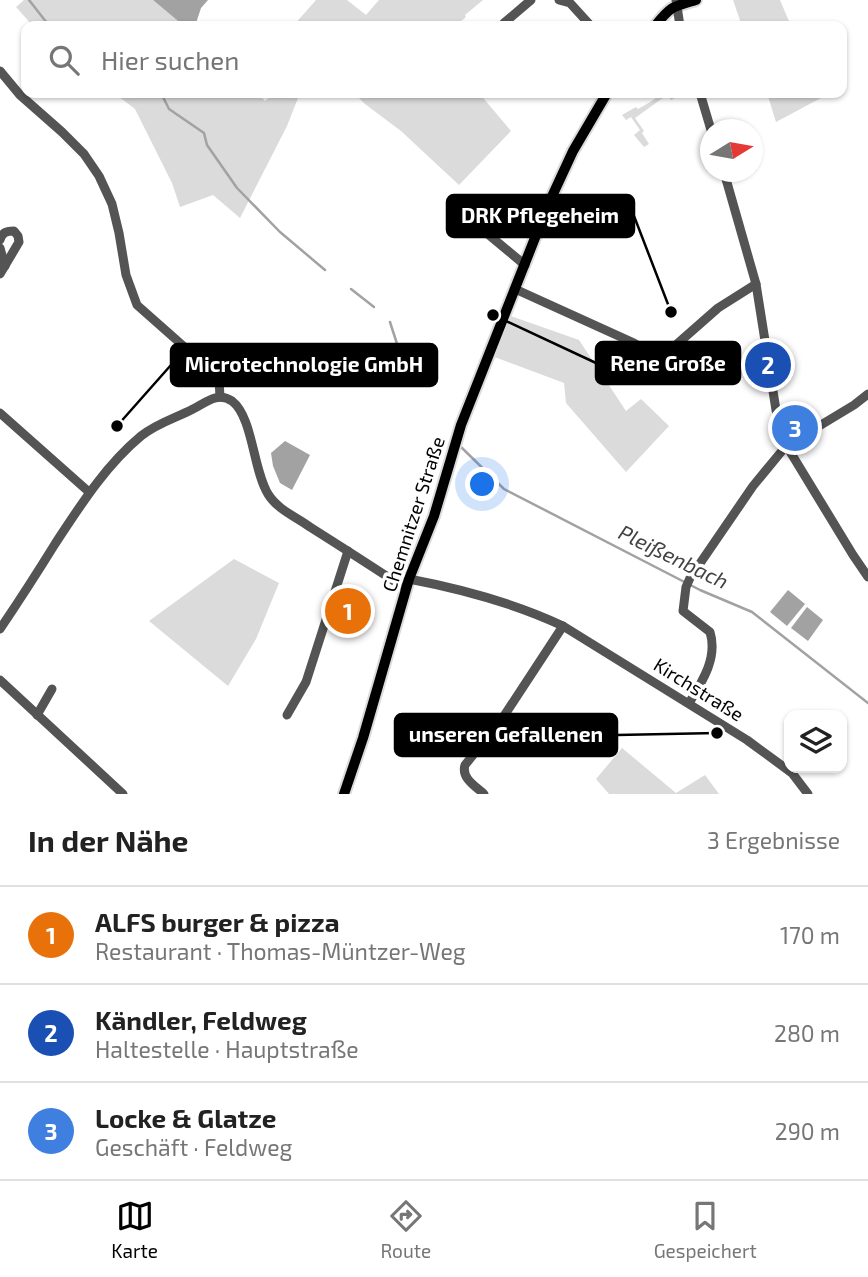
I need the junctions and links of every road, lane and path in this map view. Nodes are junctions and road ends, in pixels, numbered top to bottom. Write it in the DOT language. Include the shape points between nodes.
graph roads {
  1 [pos="531,0"];
  2 [pos="559,0"];
  3 [pos="696,0"];
  4 [pos="676,3"];
  5 [pos="506,21"];
  6 [pos="586,21"];
  7 [pos="659,21"];
  8 [pos="680,21"];
  9 [pos="0,71"];
  10 [pos="21,96"];
  11 [pos="23,98"];
  12 [pos="604,98"];
  13 [pos="701,98"];
  14 [pos="708,119"];
  15 [pos="727,182"];
  16 [pos="460,205"];
  17 [pos="0,240"];
  18 [pos="0,248"];
  19 [pos="525,265"];
  20 [pos="3,270"];
  21 [pos="756,284"];
  22 [pos="515,289"];
  23 [pos="868,394"];
  24 [pos="220,397"];
  25 [pos="0,413"];
  26 [pos="786,446"];
  27 [pos="89,492"];
  28 [pos="348,551"];
  29 [pos="868,578"];
  30 [pos="408,583"];
  31 [pos="563,625"];
  32 [pos="0,629"];
  33 [pos="0,680"];
  34 [pos="52,688"];
  35 [pos="689,704"];
  36 [pos="37,715"];
  37 [pos="287,715"];
  38 [pos="123,794"];
  39 [pos="344,794"];
  40 [pos="483,794"];
  41 [pos="808,794"];
  1 -- 5 [label="street"];
  2 -- 6 [label="street" via="570,3"];
  3 -- 4 [label="main road"];
  4 -- 7 [label="main road"];
  4 -- 8 [label="street"];
  9 -- 10 [label="street"];
  11 -- 24 [label="street" via="84,154 99,176 111,204 137,305 215,374"];
  12 -- 19 [label="main road, Chemnitzer Straße" via="573,151"];
  13 -- 14 [label="street"];
  15 -- 21 [label="street"];
  16 -- 19 [label="street"];
  17 -- 20 [label="street" via="14,231 19,242"];
  18 -- 20 [label="street"];
  19 -- 22 [label="main road, Chemnitzer Straße"];
  21 -- 22 [label="street" via="718,308 660,359 634,342"];
  21 -- 26 [label="street"];
  22 -- 30 [label="main road, Chemnitzer Straße" via="461,425"];
  23 -- 26 [label="street"];
  24 -- 27 [label="street" via="142,436"];
  24 -- 28 [label="street, Kirchstraße" via="230,399 239,409 270,497"];
  25 -- 27 [label="street"];
  26 -- 29 [label="street"];
  26 -- 35 [label="street" via="688,582 683,611 710,632 712,639 710,667"];
  27 -- 32 [label="street" via="39,560"];
  28 -- 30 [label="street, Kirchstraße" via="400,584"];
  28 -- 37 [label="street" via="306,682"];
  30 -- 31 [label="street, Kirchstraße" via="447,586"];
  30 -- 39 [label="main road, Chemnitzer Straße"];
  31 -- 35 [label="street, Kirchstraße"];
  31 -- 40 [label="street" via="514,703 465,765 465,777"];
  33 -- 36 [label="street"];
  34 -- 36 [label="street"];
  35 -- 41 [label="street, Kirchstraße" via="792,773"];
  36 -- 38 [label="street"];
}
